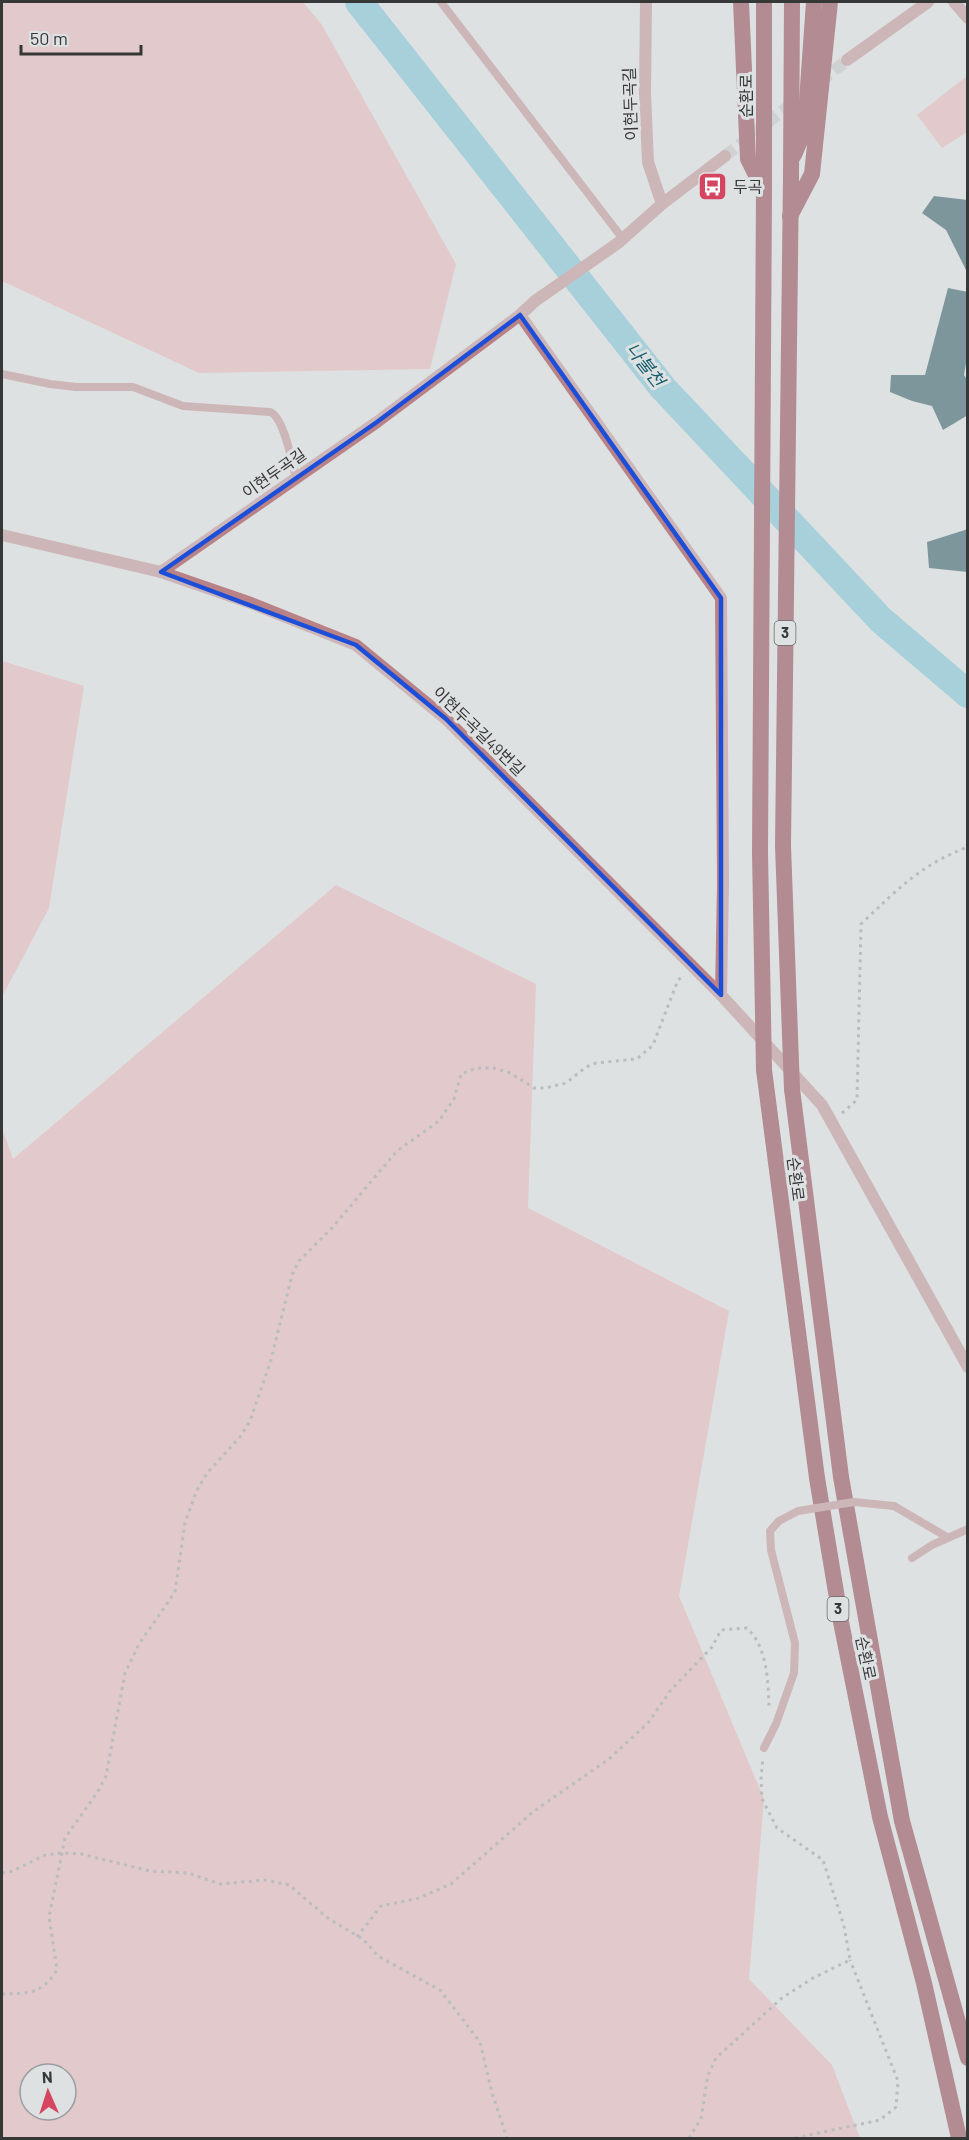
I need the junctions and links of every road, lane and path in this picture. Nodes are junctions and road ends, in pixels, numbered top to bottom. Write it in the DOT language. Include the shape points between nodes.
graph roads {
  1 [pos="441,2"];
  2 [pos="646,2"];
  3 [pos="741,2"];
  4 [pos="764,2"];
  5 [pos="792,2"];
  6 [pos="814,2"];
  7 [pos="830,2"];
  8 [pos="928,2"];
  9 [pos="954,2"];
  10 [pos="968,18"];
  11 [pos="847,60"];
  12 [pos="725,156"];
  13 [pos="791,169"];
  14 [pos="764,191"];
  15 [pos="663,204"];
  16 [pos="790,216"];
  17 [pos="620,241"];
  18 [pos="520,315"];
  19 [pos="2,374"];
  20 [pos="296,478"];
  21 [pos="2,535"];
  22 [pos="161,572"];
  23 [pos="968,847"];
  24 [pos="694,968"];
  25 [pos="721,995"];
  26 [pos="831,1122"];
  27 [pos="968,1367"];
  28 [pos="968,1529"];
  29 [pos="947,1538"];
  30 [pos="912,1558"];
  31 [pos="771,1735"];
  32 [pos="764,1748"];
  33 [pos="62,1853"];
  34 [pos="2,1873"];
  35 [pos="357,1937"];
  36 [pos="850,1960"];
  37 [pos="2,1994"];
  38 [pos="968,2058"];
  39 [pos="507,2139"];
  40 [pos="689,2139"];
  41 [pos="795,2139"];
  42 [pos="959,2139"];
  1 -- 17 [label="lane"];
  2 -- 15 [label="street, 이현두곡길" via="648,162"];
  3 -- 14 [label="highway" via="748,159"];
  4 -- 14 [label="highway, 순환로"];
  5 -- 13 [label="highway"];
  6 -- 13 [label="highway" via="805,129"];
  7 -- 16 [label="highway" via="812,174"];
  8 -- 11 [label="street"];
  9 -- 10 [label="street"];
  12 -- 15 [label="street"];
  13 -- 16 [label="highway, 3, bridge"];
  14 -- 42 [label="highway, 순환로 / 3, bridge" via="760,852 764,1070 817,1478 841,1622 880,1816 924,1983"];
  15 -- 17 [label="street"];
  16 -- 38 [label="highway, 순환로 / 3, bridge" via="783,846 792,1089 841,1477 900,1809"];
  17 -- 18 [label="street, 이현두곡길"];
  18 -- 20 [label="street, 이현두곡길"];
  18 -- 25 [label="street" via="721,598"];
  19 -- 20 [label="lane" via="76,387 133,387 183,406 270,412 278,417"];
  20 -- 22 [label="street, 이현두곡길"];
  21 -- 22 [label="street"];
  22 -- 24 [label="street, 이현두곡길49번길" via="356,645 446,719"];
  23 -- 26 [label="path" via="945,855 909,878 861,924 857,1100"];
  24 -- 25 [label="street, 이현두곡길49번길"];
  24 -- 33 [label="path" via="678,980 653,1045 637,1059 596,1063 566,1083 545,1088 534,1088 494,1068 477,1068 461,1074 454,1099 439,1121 397,1151 299,1261 250,1421 196,1492 185,1523 175,1592 139,1644 125,1673 106,1776 65,1838"];
  25 -- 26 [label="street, 이현두곡길49번길" via="822,1105"];
  26 -- 27 [label="street, 이현두곡길49번길"];
  28 -- 29 [label="lane"];
  29 -- 30 [label="lane"];
  29 -- 31 [label="lane, bridge" via="894,1506 854,1502 798,1511 770,1531 771,1550 795,1643 794,1673"];
  31 -- 32 [label="lane"];
  31 -- 35 [label="path" via="765,1662 756,1637 747,1628 721,1630 712,1647 670,1691 648,1723 609,1759 534,1811 451,1884 419,1898 381,1906"];
  32 -- 36 [label="path" via="762,1799 777,1828 823,1860 844,1926"];
  33 -- 34 [label="path" via="45,1855"];
  33 -- 35 [label="path" via="150,1871 188,1873 220,1884 265,1880 289,1885"];
  33 -- 37 [label="path" via="49,1917 57,1970 48,1985 29,1993"];
  35 -- 39 [label="path" via="378,1956 440,1990 480,2042"];
  36 -- 40 [label="path" via="782,1998 716,2058 708,2075 701,2119"];
  36 -- 41 [label="path" via="898,2081 896,2107 880,2120"];
}
